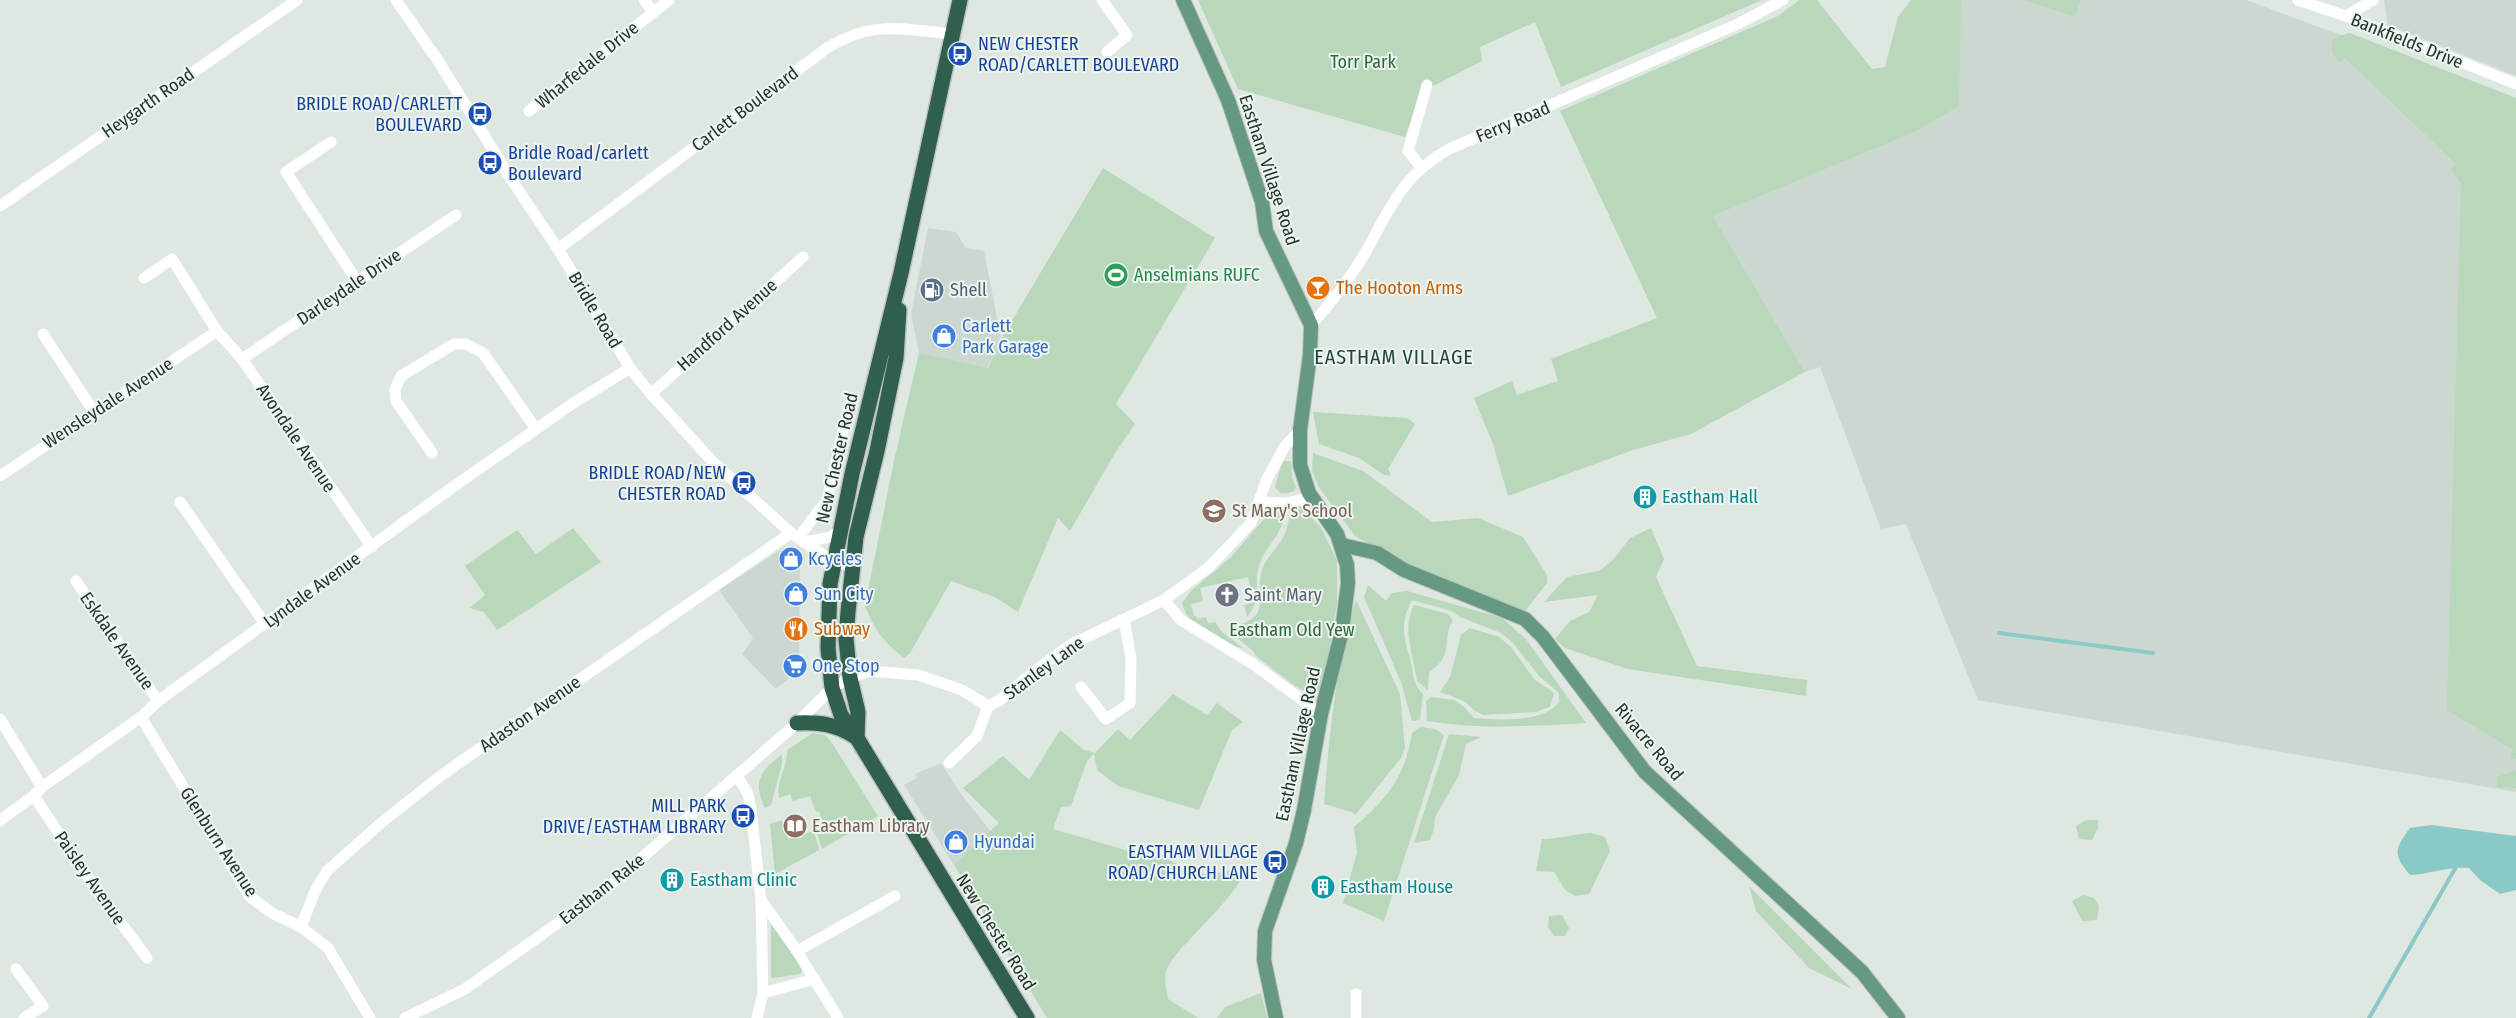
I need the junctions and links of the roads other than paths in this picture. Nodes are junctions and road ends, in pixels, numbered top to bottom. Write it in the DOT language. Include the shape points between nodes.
graph roads {
  1 [pos="297,0"];
  2 [pos="396,0"];
  3 [pos="644,0"];
  4 [pos="669,0"];
  5 [pos="960,0"];
  6 [pos="1102,0"];
  7 [pos="1183,0"];
  8 [pos="1783,0"];
  9 [pos="2298,0"];
  10 [pos="2372,0"];
  11 [pos="653,12"];
  12 [pos="2346,16"];
  13 [pos="952,34"];
  14 [pos="1107,52"];
  15 [pos="2516,84"];
  16 [pos="1427,85"];
  17 [pos="529,111"];
  18 [pos="331,142"];
  19 [pos="1421,167"];
  20 [pos="0,206"];
  21 [pos="456,215"];
  22 [pos="558,249"];
  23 [pos="803,257"];
  24 [pos="901,273"];
  25 [pos="144,278"];
  26 [pos="358,281"];
  27 [pos="1311,326"];
  28 [pos="218,331"];
  29 [pos="43,334"];
  30 [pos="242,359"];
  31 [pos="630,368"];
  32 [pos="651,394"];
  33 [pos="849,406"];
  34 [pos="94,412"];
  35 [pos="536,429"];
  36 [pos="1300,430"];
  37 [pos="432,454"];
  38 [pos="0,476"];
  39 [pos="1311,497"];
  40 [pos="180,502"];
  41 [pos="1259,502"];
  42 [pos="840,530"];
  43 [pos="798,538"];
  44 [pos="1342,545"];
  45 [pos="372,548"];
  46 [pos="834,562"];
  47 [pos="853,566"];
  48 [pos="76,582"];
  49 [pos="1164,600"];
  50 [pos="1124,619"];
  51 [pos="265,624"];
  52 [pos="850,678"];
  53 [pos="1080,687"];
  54 [pos="832,688"];
  55 [pos="158,701"];
  56 [pos="988,706"];
  57 [pos="1321,714"];
  58 [pos="141,717"];
  59 [pos="0,719"];
  60 [pos="797,723"];
  61 [pos="857,738"];
  62 [pos="948,763"];
  63 [pos="737,776"];
  64 [pos="38,792"];
  65 [pos="0,821"];
  66 [pos="895,896"];
  67 [pos="761,900"];
  68 [pos="301,927"];
  69 [pos="797,952"];
  70 [pos="147,958"];
  71 [pos="16,969"];
  72 [pos="815,979"];
  73 [pos="763,993"];
  74 [pos="1356,994"];
  75 [pos="24,1018"];
  76 [pos="370,1018"];
  77 [pos="405,1018"];
  78 [pos="757,1018"];
  79 [pos="838,1018"];
  80 [pos="1027,1018"];
  81 [pos="1276,1018"];
  82 [pos="1356,1018"];
  83 [pos="1898,1018"];
  1 -- 20 [label="street, Heygarth Road"];
  2 -- 22 [label="street, Bridle Road"];
  3 -- 11 [label="street"];
  4 -- 11 [label="street, Wharfedale Drive"];
  5 -- 13 [label="highway, New Chester Road"];
  6 -- 14 [label="street" via="1127,35"];
  7 -- 27 [label="main road, Eastham Village Road" via="1228,100 1262,202 1266,231"];
  8 -- 19 [label="street, Ferry Road" via="1738,24 1449,149"];
  9 -- 12 [label="street, Bankfields Drive"];
  10 -- 12 [label="street"];
  11 -- 17 [label="street, Wharfedale Drive"];
  12 -- 15 [label="street, Bankfields Drive"];
  13 -- 22 [label="street, Carlett Boulevard" via="881,28 845,37"];
  13 -- 24 [label="highway, New Chester Road"];
  16 -- 19 [label="street" via="1408,151"];
  18 -- 26 [label="street" via="286,172"];
  19 -- 27 [label="street, Ferry Road" via="1396,196 1363,256"];
  21 -- 26 [label="street, Darleydale Drive"];
  22 -- 31 [label="street, Bridle Road"];
  23 -- 32 [label="street, Handford Avenue"];
  24 -- 42 [label="highway, New Chester Road"];
  24 -- 47 [label="highway, New Chester Road" via="896,358 856,537"];
  25 -- 28 [label="street, Avondale Avenue" via="172,258"];
  26 -- 30 [label="street, Darleydale Drive"];
  27 -- 36 [label="main road, Eastham Village Road"];
  28 -- 30 [label="street, Avondale Avenue"];
  28 -- 34 [label="street, Wensleydale Avenue"];
  29 -- 34 [label="street"];
  30 -- 45 [label="street, Avondale Avenue"];
  31 -- 32 [label="street, Bridle Road"];
  31 -- 35 [label="street, Lyndale Avenue"];
  32 -- 43 [label="street, Bridle Road" via="713,462"];
  33 -- 43 [label="street, New Chester Road" via="827,500"];
  34 -- 38 [label="street, Wensleydale Avenue"];
  35 -- 37 [label="street" via="483,353 466,344 454,344 401,376 395,389 396,401"];
  35 -- 45 [label="street, Lyndale Avenue" via="450,488"];
  36 -- 39 [label="main road, Eastham Village Road" via="1300,465"];
  36 -- 41 [label="street, Stanley Lane" via="1286,446 1267,479"];
  39 -- 41 [label="street" via="1287,502"];
  39 -- 44 [label="main road, Eastham Village Road"];
  40 -- 51 [label="street"];
  41 -- 49 [label="street, Stanley Lane" via="1250,523 1236,541 1208,568"];
  42 -- 43 [label="street" via="830,537"];
  42 -- 46 [label="highway, New Chester Road"];
  43 -- 46 [label="street, Bridle Road"];
  43 -- 68 [label="street, Adaston Avenue" via="443,774 327,871"];
  44 -- 57 [label="main road, Eastham Village Road" via="1347,565 1347,592 1342,631"];
  44 -- 83 [label="main road, Rivacre Road" via="1377,553 1404,570 1525,620 1543,637 1645,772 1862,972"];
  45 -- 51 [label="street, Lyndale Avenue"];
  46 -- 47 [label="street, Bridle Road"];
  46 -- 54 [label="highway, New Chester Road" via="827,618"];
  47 -- 52 [label="highway, New Chester Road" via="846,633"];
  48 -- 55 [label="street, Eskdale Avenue"];
  49 -- 50 [label="street, Stanley Lane"];
  49 -- 57 [label="street" via="1182,620 1253,664"];
  50 -- 53 [label="street, Stanley Lane" via="1130,658 1130,703 1106,719"];
  50 -- 56 [label="street, Stanley Lane" via="1070,645"];
  51 -- 55 [label="street, Lyndale Avenue"];
  52 -- 54 [label="street, Eastham Rake"];
  52 -- 56 [label="street, Stanley Lane" via="870,671 918,675 962,690"];
  52 -- 61 [label="highway, New Chester Road" via="858,712"];
  54 -- 60 [label="street, Eastham Rake"];
  54 -- 61 [label="highway, New Chester Road" via="841,715"];
  55 -- 58 [label="street, Lyndale Avenue"];
  56 -- 62 [label="street" via="977,736"];
  57 -- 81 [label="main road, Eastham Village Road" via="1296,842 1265,932 1264,960"];
  58 -- 64 [label="street, Lyndale Avenue"];
  58 -- 68 [label="street, Glenburn Avenue" via="250,897 272,913"];
  59 -- 64 [label="street, Paisley Avenue"];
  60 -- 61 [label="highway" via="826,724 844,729"];
  60 -- 63 [label="street, Eastham Rake"];
  61 -- 80 [label="highway, New Chester Road"];
  63 -- 67 [label="street" via="748,794 751,809"];
  63 -- 77 [label="street, Eastham Rake" via="606,888 465,989"];
  64 -- 65 [label="street, Lyndale Avenue"];
  64 -- 70 [label="street, Paisley Avenue" via="95,888"];
  66 -- 69 [label="street"];
  67 -- 69 [label="street"];
  67 -- 73 [label="street"];
  68 -- 76 [label="street, Glenburn Avenue" via="328,948"];
  69 -- 72 [label="street"];
  71 -- 75 [label="street" via="43,1006"];
  72 -- 73 [label="street"];
  72 -- 79 [label="street"];
  73 -- 78 [label="street"];
  74 -- 82 [label="street"];
}
